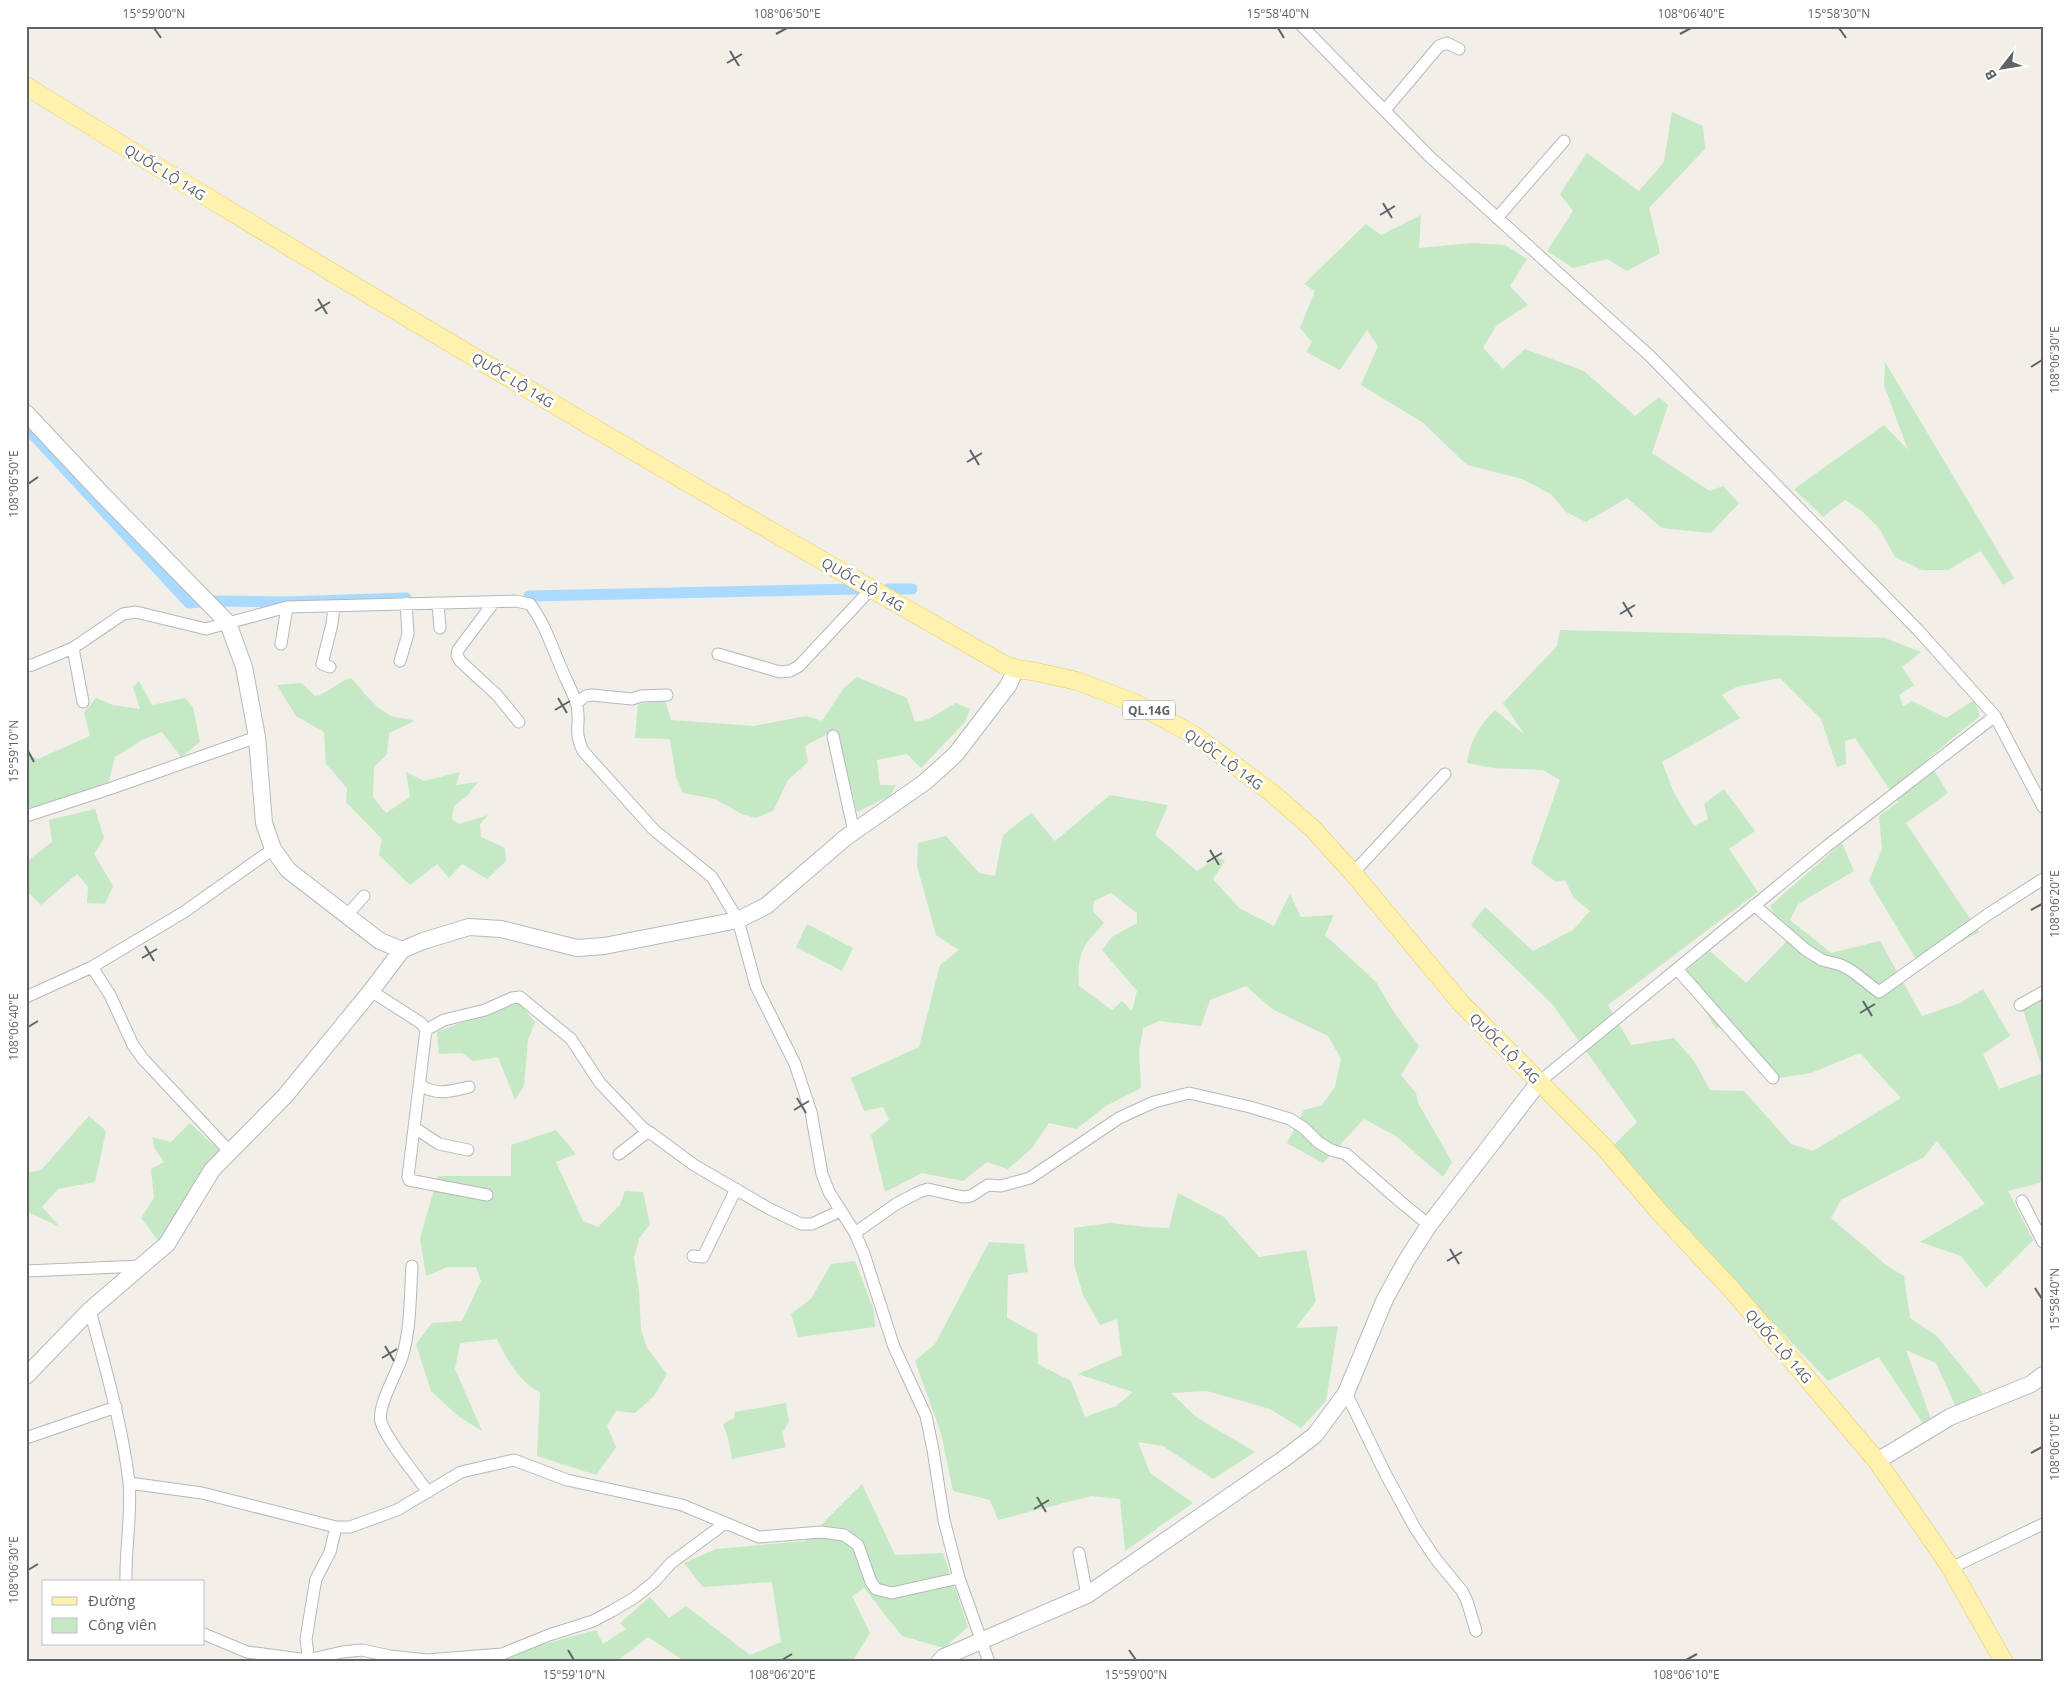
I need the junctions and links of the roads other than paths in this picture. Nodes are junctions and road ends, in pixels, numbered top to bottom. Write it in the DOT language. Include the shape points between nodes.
graph roads {
  1 [pos="1302,26"];
  2 [pos="1459,49"];
  3 [pos="26,86"];
  4 [pos="1385,110"];
  5 [pos="1564,141"];
  6 [pos="1497,218"];
  7 [pos="26,413"];
  8 [pos="871,589"];
  9 [pos="494,602"];
  10 [pos="406,603"];
  11 [pos="438,603"];
  12 [pos="334,606"];
  13 [pos="287,607"];
  14 [pos="228,623"];
  15 [pos="440,628"];
  16 [pos="281,644"];
  17 [pos="73,648"];
  18 [pos="718,654"];
  19 [pos="400,661"];
  20 [pos="26,666"];
  21 [pos="330,667"];
  22 [pos="1016,669"];
  23 [pos="667,695"];
  24 [pos="83,702"];
  25 [pos="576,703"];
  26 [pos="1995,716"];
  27 [pos="520,722"];
  28 [pos="833,736"];
  29 [pos="258,737"];
  30 [pos="1445,774"];
  31 [pos="2043,807"];
  32 [pos="26,816"];
  33 [pos="854,832"];
  34 [pos="274,849"];
  35 [pos="1353,873"];
  36 [pos="2043,879"];
  37 [pos="364,896"];
  38 [pos="1754,905"];
  39 [pos="347,915"];
  40 [pos="738,920"];
  41 [pos="402,950"];
  42 [pos="92,967"];
  43 [pos="1677,969"];
  44 [pos="371,991"];
  45 [pos="2043,992"];
  46 [pos="26,997"];
  47 [pos="2020,1005"];
  48 [pos="426,1030"];
  49 [pos="1773,1078"];
  50 [pos="1539,1082"];
  51 [pos="420,1085"];
  52 [pos="470,1087"];
  53 [pos="415,1128"];
  54 [pos="652,1134"];
  55 [pos="468,1150"];
  56 [pos="230,1152"];
  57 [pos="619,1154"];
  58 [pos="736,1190"];
  59 [pos="487,1195"];
  60 [pos="2022,1201"];
  61 [pos="840,1211"];
  62 [pos="1429,1225"];
  63 [pos="855,1233"];
  64 [pos="2043,1242"];
  65 [pos="694,1256"];
  66 [pos="141,1266"];
  67 [pos="412,1266"];
  68 [pos="26,1271"];
  69 [pos="90,1310"];
  70 [pos="2043,1375"];
  71 [pos="26,1376"];
  72 [pos="1346,1393"];
  73 [pos="116,1407"];
  74 [pos="26,1438"];
  75 [pos="1877,1461"];
  76 [pos="129,1483"];
  77 [pos="428,1492"];
  78 [pos="724,1524"];
  79 [pos="2043,1524"];
  80 [pos="336,1527"];
  81 [pos="1079,1553"];
  82 [pos="1951,1568"];
  83 [pos="960,1578"];
  84 [pos="126,1580"];
  85 [pos="1087,1595"];
  86 [pos="1476,1631"];
  87 [pos="205,1634"];
  88 [pos="981,1642"];
  89 [pos="308,1661"];
  90 [pos="938,1662"];
  91 [pos="989,1662"];
  92 [pos="2004,1662"];
  1 -- 4 [label="street"];
  2 -- 4 [label="street" via="1448,42 1436,48"];
  3 -- 8 [label="main road, QUỐC LỘ 14G / QL.14G" via="200,194 546,400"];
  4 -- 6 [label="street" via="1429,156"];
  5 -- 6 [label="street"];
  6 -- 26 [label="street" via="1650,356 1918,630"];
  7 -- 14 [label="street"];
  8 -- 18 [label="street" via="790,672"];
  8 -- 22 [label="main road, QUỐC LỘ 14G / QL.14G"];
  9 -- 11 [label="street"];
  9 -- 25 [label="street" via="530,604 550,638"];
  9 -- 27 [label="street" via="457,655"];
  10 -- 11 [label="street"];
  10 -- 12 [label="street"];
  10 -- 19 [label="street" via="408,634"];
  11 -- 15 [label="street"];
  12 -- 13 [label="street"];
  12 -- 21 [label="street" via="322,664"];
  13 -- 14 [label="street"];
  13 -- 16 [label="street"];
  14 -- 17 [label="street" via="206,629 136,612 123,614"];
  14 -- 29 [label="street" via="244,667"];
  17 -- 20 [label="street"];
  17 -- 24 [label="street"];
  22 -- 33 [label="street" via="1008,686 955,755 925,782"];
  22 -- 35 [label="main road, QUỐC LỘ 14G / QL.14G" via="1077,680 1137,704 1194,735 1278,798 1312,828"];
  23 -- 25 [label="street" via="632,699 592,695"];
  25 -- 40 [label="street" via="578,740 583,752 654,830 712,877"];
  26 -- 31 [label="street"];
  26 -- 38 [label="street"];
  28 -- 33 [label="street"];
  29 -- 32 [label="street"];
  29 -- 34 [label="street" via="264,823"];
  30 -- 35 [label="street"];
  33 -- 40 [label="street" via="766,906"];
  34 -- 39 [label="street" via="288,870"];
  34 -- 42 [label="street" via="184,912"];
  35 -- 50 [label="main road, QUỐC LỘ 14G / QL.14G" via="1460,1002"];
  36 -- 38 [label="street" via="1879,992 1852,971 1806,950"];
  37 -- 39 [label="street"];
  38 -- 43 [label="street"];
  39 -- 41 [label="street" via="380,941"];
  40 -- 41 [label="street" via="604,946 577,948 501,929 469,927"];
  40 -- 61 [label="street" via="756,986 795,1064 811,1112 822,1174"];
  41 -- 44 [label="street"];
  42 -- 46 [label="street"];
  42 -- 56 [label="street" via="143,1059"];
  43 -- 49 [label="street"];
  43 -- 50 [label="street"];
  44 -- 48 [label="street"];
  44 -- 56 [label="street" via="286,1096"];
  45 -- 47 [label="street"];
  48 -- 51 [label="street"];
  48 -- 54 [label="street" via="444,1020 520,997 571,1039 606,1090"];
  50 -- 62 [label="street"];
  50 -- 75 [label="main road, QUỐC LỘ 14G / QL.14G" via="1603,1146 1733,1291"];
  51 -- 52 [label="street" via="436,1092"];
  51 -- 53 [label="street"];
  53 -- 55 [label="street" via="439,1144"];
  53 -- 59 [label="street" via="409,1180"];
  54 -- 57 [label="street" via="646,1133"];
  54 -- 58 [label="street"];
  56 -- 66 [label="street" via="212,1170 167,1244"];
  58 -- 61 [label="street" via="806,1226"];
  58 -- 65 [label="street" via="703,1257"];
  60 -- 64 [label="street"];
  61 -- 63 [label="street"];
  62 -- 63 [label="street" via="1346,1154 1318,1142 1290,1119 1189,1094 1154,1102 1119,1118 1030,1178 1001,1186 988,1185 972,1196 928,1189 918,1192"];
  62 -- 72 [label="street" via="1385,1299"];
  63 -- 83 [label="street" via="894,1347 926,1416 944,1520"];
  66 -- 68 [label="street"];
  66 -- 69 [label="street"];
  67 -- 77 [label="street" via="405,1348 380,1417 390,1438"];
  69 -- 71 [label="street"];
  69 -- 73 [label="street"];
  70 -- 75 [label="street" via="2031,1384 1950,1418"];
  72 -- 85 [label="street" via="1314,1435 1285,1458"];
  72 -- 86 [label="street" via="1384,1473 1415,1528 1467,1600"];
  73 -- 74 [label="street"];
  73 -- 76 [label="street"];
  75 -- 82 [label="main road, QUỐC LỘ 14G / QL.14G"];
  76 -- 80 [label="street" via="202,1493"];
  76 -- 84 [label="street"];
  77 -- 78 [label="street" via="460,1472 514,1460 567,1480 682,1505"];
  77 -- 80 [label="street" via="397,1510 350,1527"];
  78 -- 83 [label="street" via="759,1537 821,1532 844,1535 858,1546 871,1582 884,1593"];
  78 -- 89 [label="street" via="671,1563 634,1598 612,1611 502,1654 427,1660 362,1650"];
  79 -- 82 [label="street"];
  80 -- 89 [label="street" via="330,1552 316,1579 306,1639"];
  81 -- 85 [label="street"];
  82 -- 92 [label="main road, QUỐC LỘ 14G / QL.14G"];
  83 -- 88 [label="street"];
  85 -- 88 [label="street"];
  87 -- 89 [label="street" via="248,1652"];
  88 -- 90 [label="street"];
  88 -- 91 [label="street"];
}
